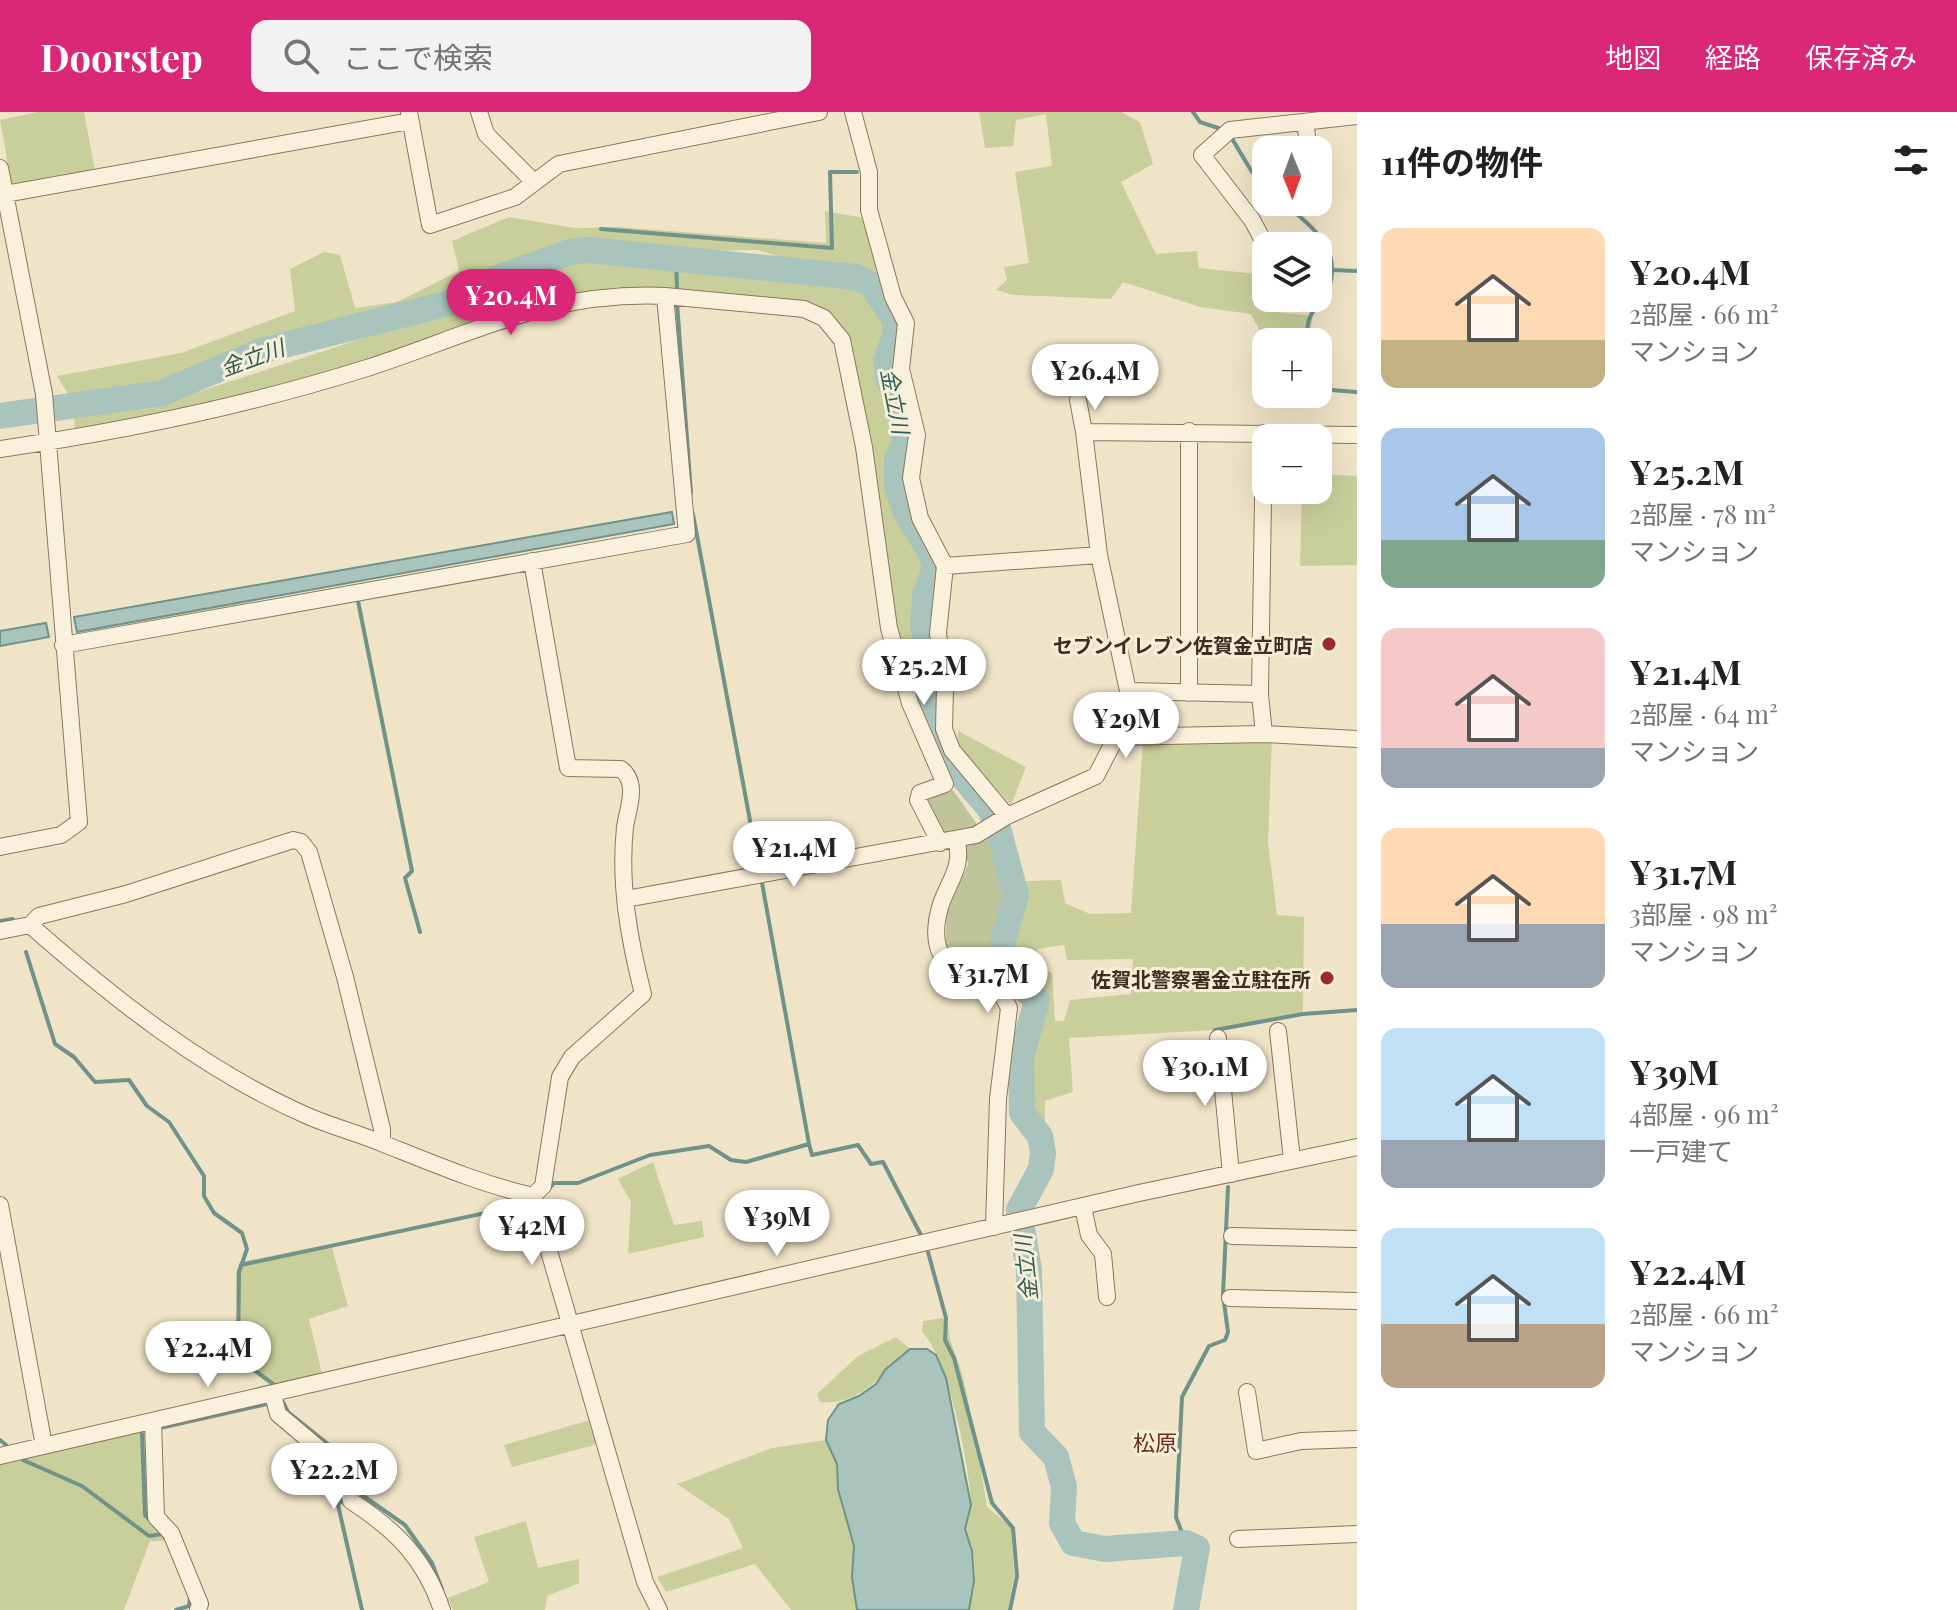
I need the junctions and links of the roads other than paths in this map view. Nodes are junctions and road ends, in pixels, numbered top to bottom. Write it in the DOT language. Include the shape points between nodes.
graph roads {
  1 [pos="479,112"];
  2 [pos="819,112"];
  3 [pos="853,112"];
  4 [pos="1357,116"];
  5 [pos="409,117"];
  6 [pos="1297,119"];
  7 [pos="0,168"];
  8 [pos="532,180"];
  9 [pos="2,195"];
  10 [pos="1258,232"];
  11 [pos="665,296"];
  12 [pos="1078,400"];
  13 [pos="1189,431"];
  14 [pos="1084,432"];
  15 [pos="1252,433"];
  16 [pos="1332,434"];
  17 [pos="1357,435"];
  18 [pos="46,437"];
  19 [pos="0,449"];
  20 [pos="1263,504"];
  21 [pos="1099,555"];
  22 [pos="532,561"];
  23 [pos="945,566"];
  24 [pos="63,633"];
  25 [pos="1189,693"];
  26 [pos="1260,694"];
  27 [pos="1264,734"];
  28 [pos="1357,739"];
  29 [pos="1007,816"];
  30 [pos="948,841"];
  31 [pos="0,847"];
  32 [pos="626,899"];
  33 [pos="30,925"];
  34 [pos="0,931"];
  35 [pos="1278,1031"];
  36 [pos="1218,1038"];
  37 [pos="382,1143"];
  38 [pos="1357,1147"];
  39 [pos="1292,1160"];
  40 [pos="1231,1174"];
  41 [pos="533,1196"];
  42 [pos="0,1205"];
  43 [pos="1083,1207"];
  44 [pos="1001,1226"];
  45 [pos="1232,1236"];
  46 [pos="1357,1239"];
  47 [pos="1107,1297"];
  48 [pos="1230,1298"];
  49 [pos="1357,1301"];
  50 [pos="569,1327"];
  51 [pos="1247,1392"];
  52 [pos="273,1395"];
  53 [pos="153,1421"];
  54 [pos="1357,1439"];
  55 [pos="44,1446"];
  56 [pos="0,1456"];
  57 [pos="1357,1534"];
  58 [pos="1238,1539"];
  59 [pos="198,1610"];
  60 [pos="442,1610"];
  61 [pos="659,1610"];
  1 -- 8 [label="street" via="486,134"];
  2 -- 8 [label="street" via="559,164"];
  3 -- 23 [label="street" via="869,172 869,210 893,297 906,323 901,369 917,435 911,478 920,518"];
  4 -- 6 [label="street"];
  5 -- 8 [label="street" via="430,225 515,197"];
  5 -- 9 [label="street"];
  6 -- 10 [label="street" via="1230,130 1202,155"];
  7 -- 9 [label="street"];
  9 -- 18 [label="street" via="44,394"];
  11 -- 18 [label="street" via="570,301 210,413"];
  11 -- 22 [label="street" via="687,534"];
  11 -- 30 [label="street" via="804,309 824,318 842,340 864,447 889,628 910,703 945,784 920,793 918,800"];
  12 -- 14 [label="street"];
  13 -- 14 [label="street"];
  13 -- 15 [label="street"];
  13 -- 25 [label="street"];
  14 -- 21 [label="street"];
  16 -- 17 [label="street"];
  18 -- 19 [label="street"];
  18 -- 24 [label="street"];
  20 -- 26 [label="street"];
  21 -- 23 [label="street"];
  21 -- 25 [label="street" via="1128,691"];
  22 -- 24 [label="street"];
  22 -- 32 [label="street" via="568,768 621,769 627,774 632,798 625,827"];
  23 -- 29 [label="street" via="938,633 944,729 952,750"];
  24 -- 31 [label="street" via="79,822 61,835"];
  25 -- 26 [label="street"];
  26 -- 27 [label="street"];
  27 -- 28 [label="street"];
  27 -- 29 [label="street" via="1116,737 1096,776"];
  29 -- 30 [label="street" via="986,830"];
  30 -- 32 [label="street"];
  30 -- 44 [label="street" via="959,863 940,906 937,947 946,966 971,980 997,985 1009,1008 998,1099"];
  32 -- 41 [label="street" via="626,926 643,994 572,1057 560,1077 543,1186"];
  33 -- 34 [label="street"];
  33 -- 37 [label="street" via="109,995 175,1040 309,1116"];
  33 -- 37 [label="street" via="39,916 293,840 301,842 309,852 345,977"];
  35 -- 39 [label="street"];
  36 -- 40 [label="street"];
  37 -- 41 [label="street" via="480,1184"];
  38 -- 39 [label="street"];
  39 -- 40 [label="street"];
  40 -- 43 [label="street"];
  41 -- 50 [label="street"];
  42 -- 55 [label="street"];
  43 -- 44 [label="street"];
  43 -- 47 [label="street" via="1089,1235 1103,1254"];
  44 -- 50 [label="street"];
  45 -- 46 [label="street"];
  48 -- 49 [label="street"];
  50 -- 52 [label="street"];
  50 -- 61 [label="street" via="645,1582"];
  51 -- 54 [label="street" via="1256,1451 1301,1441"];
  52 -- 53 [label="street"];
  52 -- 60 [label="street" via="278,1414 342,1468 351,1501 414,1551"];
  53 -- 55 [label="street"];
  53 -- 59 [label="street" via="156,1517 171,1533"];
  55 -- 56 [label="street"];
  57 -- 58 [label="street"];
}
